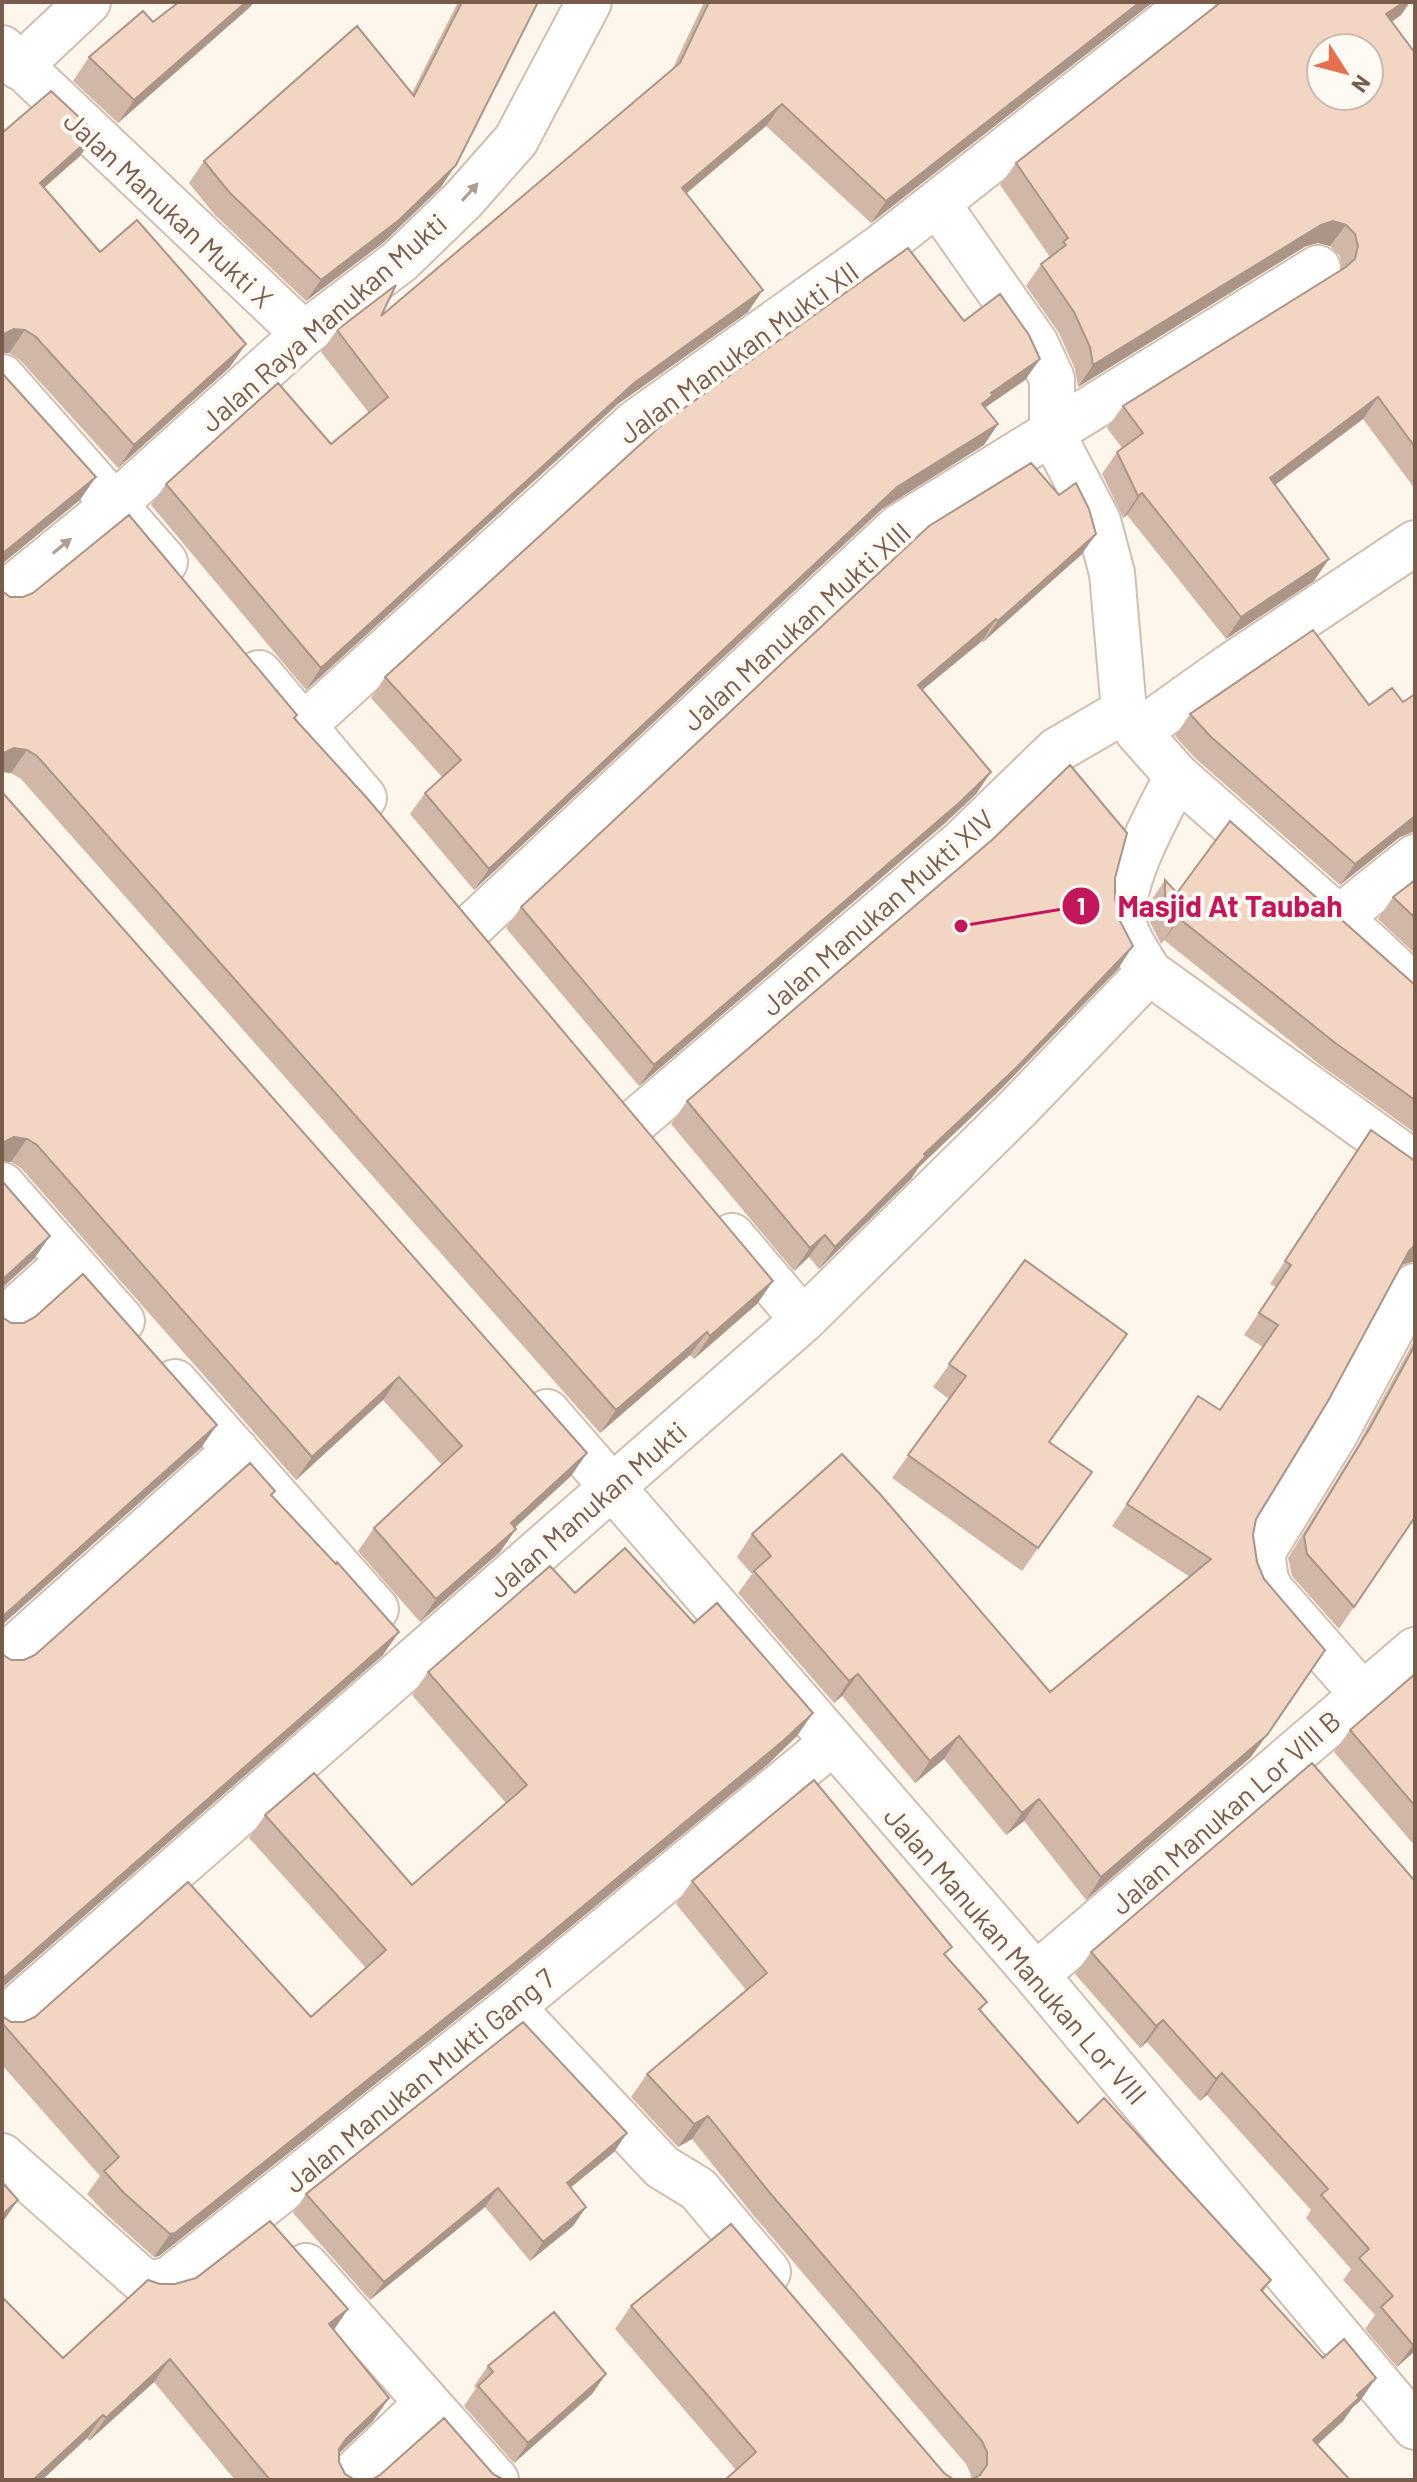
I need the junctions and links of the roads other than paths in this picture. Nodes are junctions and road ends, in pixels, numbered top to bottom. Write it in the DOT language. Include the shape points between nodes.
graph roads {
  1 [pos="88,2"];
  2 [pos="589,2"];
  3 [pos="1193,2"];
  4 [pos="11,58"];
  5 [pos="937,203"];
  6 [pos="1318,268"];
  7 [pos="304,334"];
  8 [pos="2,377"];
  9 [pos="1052,433"];
  10 [pos="116,503"];
  11 [pos="1415,543"];
  12 [pos="2,596"];
  13 [pos="195,597"];
  14 [pos="234,644"];
  15 [pos="1131,722"];
  16 [pos="303,726"];
  17 [pos="1177,776"];
  18 [pos="392,832"];
  19 [pos="1415,857"];
  20 [pos="442,891"];
  21 [pos="1339,918"];
  22 [pos="1149,972"];
  23 [pos="1415,988"];
  24 [pos="666,1156"];
  25 [pos="1415,1164"];
  26 [pos="2,1185"];
  27 [pos="705,1203"];
  28 [pos="69,1261"];
  29 [pos="1415,1286"];
  30 [pos="803,1320"];
  31 [pos="2,1322"];
  32 [pos="518,1379"];
  33 [pos="236,1450"];
  34 [pos="613,1486"];
  35 [pos="1415,1650"];
  36 [pos="418,1657"];
  37 [pos="2,1659"];
  38 [pos="1363,1695"];
  39 [pos="832,1743"];
  40 [pos="1298,1749"];
  41 [pos="1327,1783"];
  42 [pos="1036,1975"];
  43 [pos="512,2007"];
  44 [pos="2,2021"];
  45 [pos="2,2156"];
  46 [pos="257,2210"];
  47 [pos="797,2306"];
  48 [pos="426,2404"];
  49 [pos="1415,2427"];
  50 [pos="347,2480"];
  51 [pos="496,2480"];
  1 -- 4 [label="street"];
  7 -- 2 [label="street, Jalan Raya Manukan Mukti, one-way" via="400,261 516,140"];
  3 -- 5 [label="street, Jalan Manukan Mukti XII"];
  4 -- 7 [label="street, Jalan Manukan Mukti X"];
  5 -- 9 [label="street" via="1036,344 1052,379"];
  5 -- 16 [label="street, Jalan Manukan Mukti XII" via="635,423"];
  6 -- 9 [label="street, Jalan Manukan Mukti XIII"];
  7 -- 10 [label="street, Jalan Raya Manukan Mukti"];
  8 -- 10 [label="street"];
  9 -- 15 [label="street" via="1098,521 1112,573"];
  9 -- 20 [label="street, Jalan Manukan Mukti XIII" via="899,527 482,939"];
  12 -- 10 [label="street, Jalan Raya Manukan Mukti, one-way"];
  10 -- 13 [label="street"];
  11 -- 15 [label="street, Jalan Manukan Mukti XIV" via="1229,667"];
  14 -- 16 [label="street"];
  15 -- 17 [label="street"];
  15 -- 24 [label="street, Jalan Manukan Mukti XIV" via="1057,750 961,843 626,1109"];
  16 -- 18 [label="street"];
  17 -- 21 [label="street"];
  17 -- 22 [label="street" via="1138,856 1124,920"];
  19 -- 21 [label="street"];
  21 -- 23 [label="street"];
  22 -- 25 [label="street"];
  22 -- 30 [label="street, Jalan Manukan Mukti"];
  26 -- 28 [label="street"];
  27 -- 30 [label="street"];
  28 -- 31 [label="street"];
  28 -- 33 [label="street"];
  29 -- 38 [label="street" via="1334,1436 1262,1553 1271,1590"];
  30 -- 34 [label="street, Jalan Manukan Mukti"];
  32 -- 34 [label="street, Jalan Manukan Manukan Lor VIII"];
  33 -- 36 [label="street"];
  33 -- 37 [label="street"];
  34 -- 36 [label="street, Jalan Manukan Mukti"];
  34 -- 39 [label="street, Jalan Manukan Manukan Lor VIII"];
  35 -- 38 [label="street, Jalan Manukan Lor VIII B"];
  36 -- 44 [label="street, Jalan Manukan Mukti"];
  38 -- 40 [label="street, Jalan Manukan Lor VIII B"];
  39 -- 42 [label="street, Jalan Manukan Manukan Lor VIII"];
  39 -- 43 [label="street, Jalan Manukan Mukti Gang 7"];
  40 -- 41 [label="street"];
  40 -- 42 [label="street, Jalan Manukan Lor VIII B"];
  42 -- 49 [label="street, Jalan Manukan Manukan Lor VIII"];
  43 -- 46 [label="street, Jalan Manukan Mukti Gang 7"];
  43 -- 47 [label="street"];
  45 -- 46 [label="street, Jalan Manukan Mukti Gang 7" via="144,2282 171,2278"];
  46 -- 48 [label="street"];
  48 -- 50 [label="street"];
  48 -- 51 [label="street"];
}
